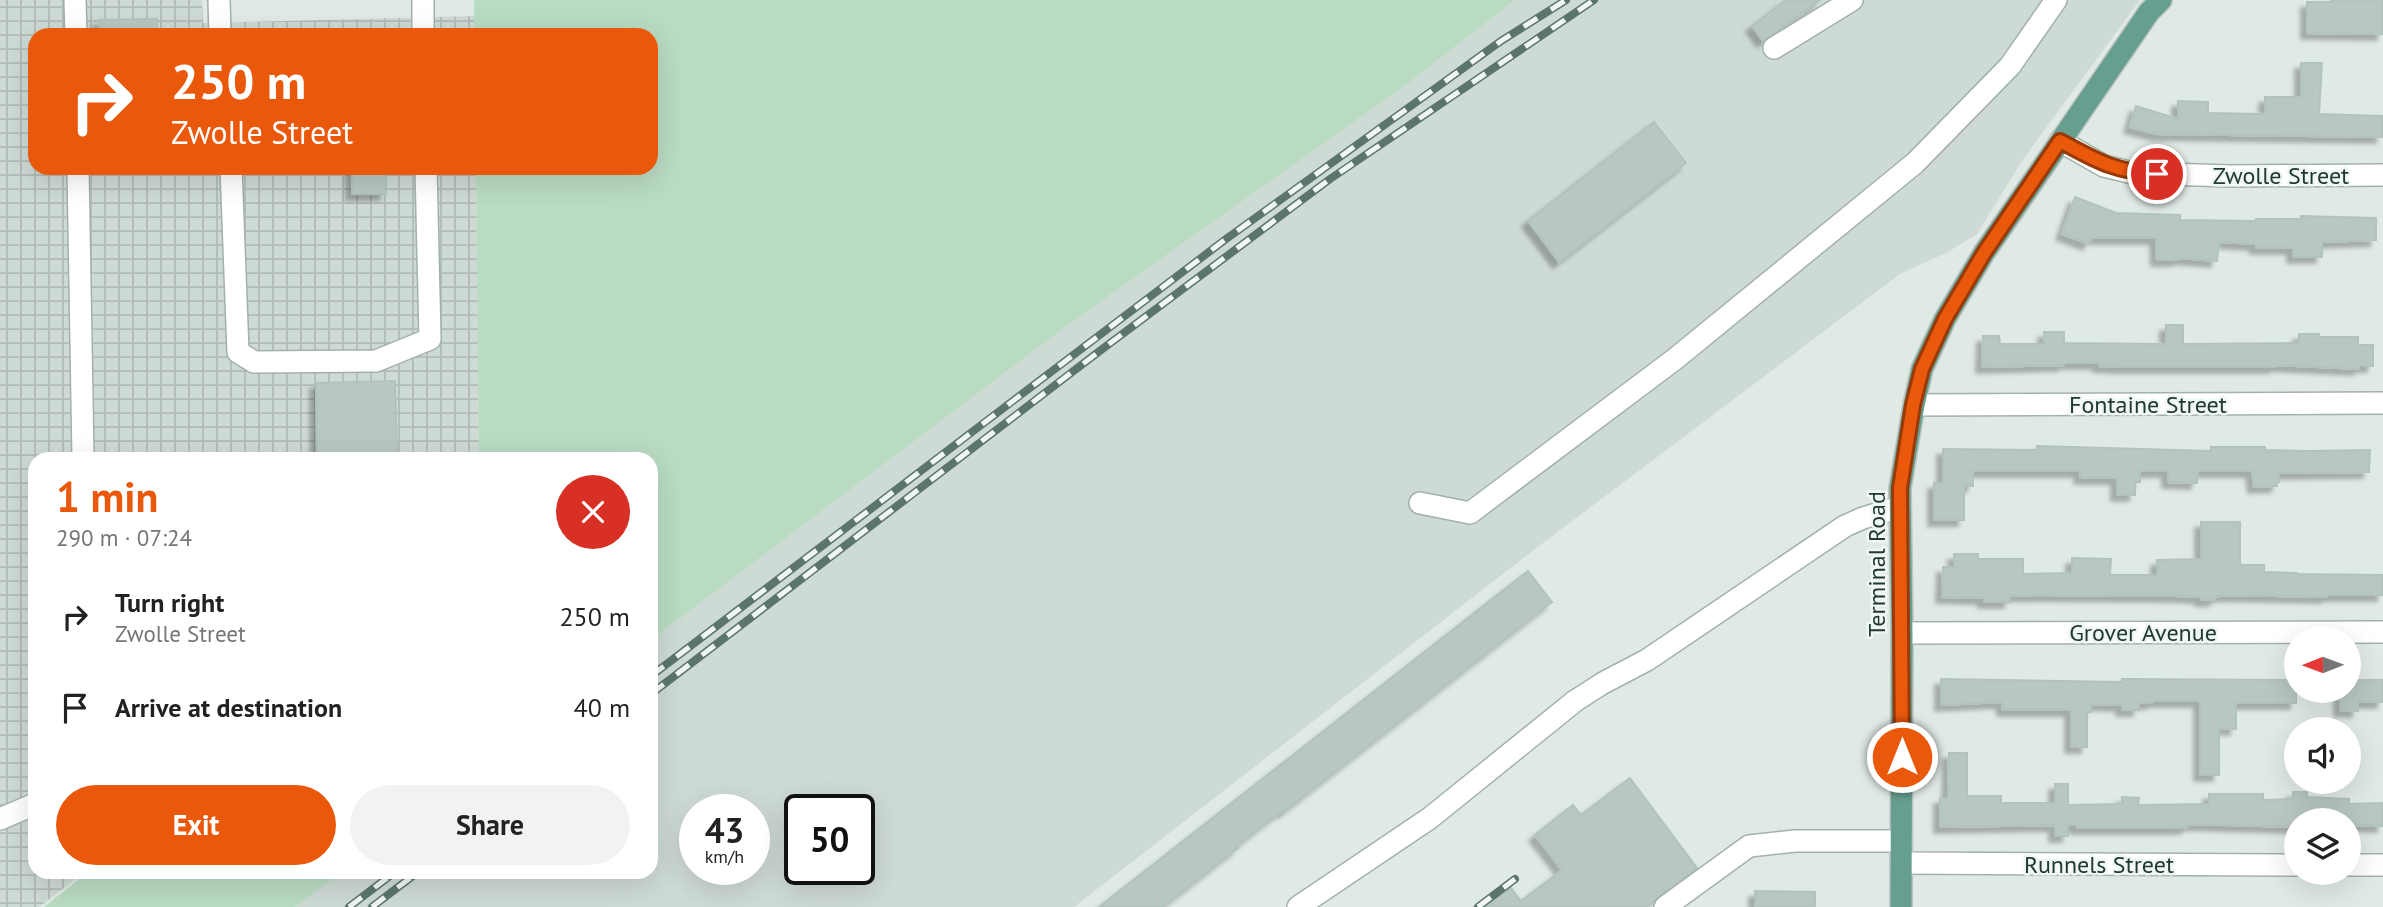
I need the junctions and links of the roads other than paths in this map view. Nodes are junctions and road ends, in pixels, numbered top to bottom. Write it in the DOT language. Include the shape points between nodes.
graph roads {
  1 [pos="75,0"];
  2 [pos="219,0"];
  3 [pos="423,0"];
  4 [pos="1852,0"];
  5 [pos="2056,0"];
  6 [pos="2161,0"];
  7 [pos="76,28"];
  8 [pos="220,28"];
  9 [pos="423,28"];
  10 [pos="1774,48"];
  11 [pos="2060,141"];
  12 [pos="78,175"];
  13 [pos="231,175"];
  14 [pos="426,175"];
  15 [pos="2383,175"];
  16 [pos="2383,403"];
  17 [pos="1913,405"];
  18 [pos="83,452"];
  19 [pos="1420,503"];
  20 [pos="1900,507"];
  21 [pos="2383,632"];
  22 [pos="1902,633"];
  23 [pos="28,807"];
  24 [pos="0,819"];
  25 [pos="1901,841"];
  26 [pos="1901,863"];
  27 [pos="2284,865"];
  28 [pos="2361,865"];
  29 [pos="2383,865"];
  30 [pos="1298,907"];
  31 [pos="1665,907"];
  32 [pos="1901,907"];
  1 -- 7 [label="street"];
  2 -- 8 [label="street"];
  3 -- 9 [label="street"];
  4 -- 10 [label="street"];
  5 -- 19 [label="street" via="2010,66 1915,163 1675,359 1470,513"];
  6 -- 11 [label="main road, Terminal Road"];
  11 -- 15 [label="street, Zwolle Street" via="2104,166 2133,173"];
  11 -- 17 [label="main road, Terminal Road" via="1945,319 1922,369"];
  12 -- 18 [label="street"];
  13 -- 14 [label="street" via="238,352 254,362 376,361 430,339"];
  16 -- 17 [label="street, Fontaine Street"];
  17 -- 20 [label="main road, Terminal Road"];
  20 -- 22 [label="main road, Terminal Road"];
  20 -- 30 [label="street" via="1846,526 1647,660 1585,695 1430,818"];
  21 -- 22 [label="street, Grover Avenue"];
  22 -- 25 [label="main road, Terminal Road"];
  23 -- 24 [label="street"];
  25 -- 26 [label="main road, Terminal Road"];
  25 -- 31 [label="street" via="1749,846"];
  26 -- 27 [label="street, Runnels Street"];
  26 -- 32 [label="main road, Terminal Road"];
  28 -- 29 [label="street"];
}
